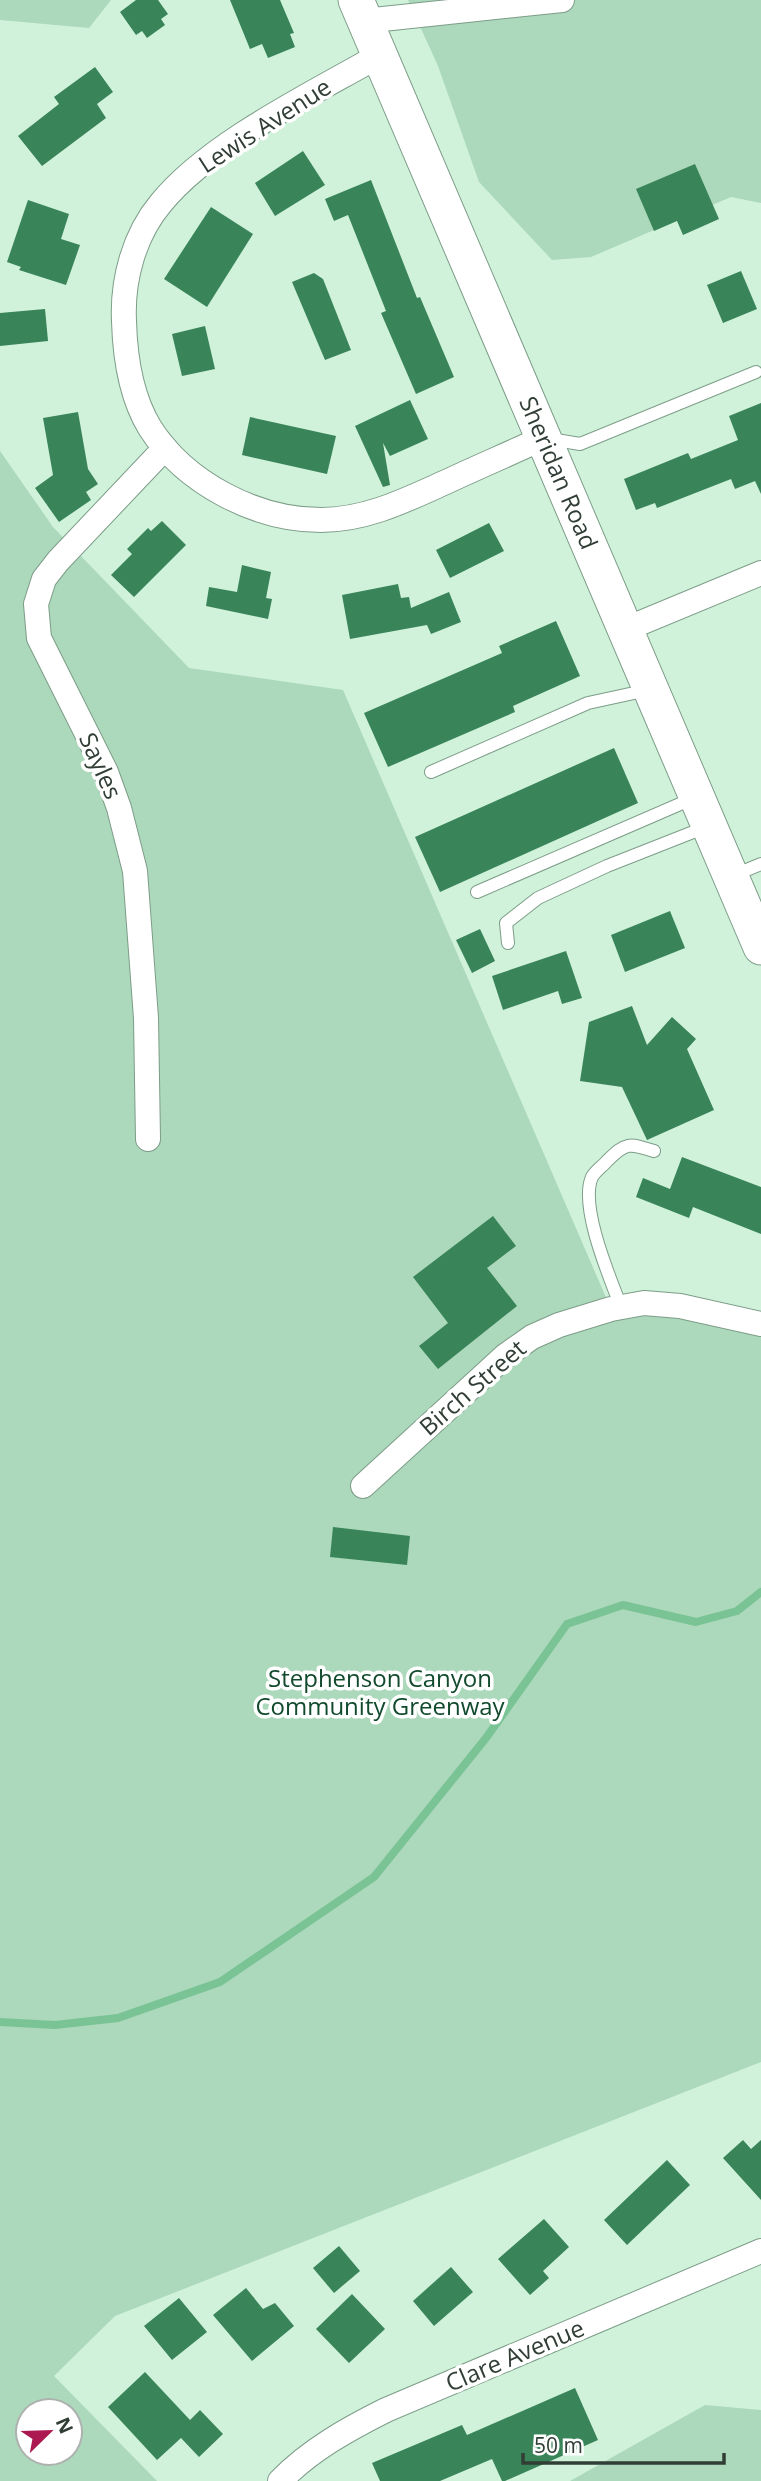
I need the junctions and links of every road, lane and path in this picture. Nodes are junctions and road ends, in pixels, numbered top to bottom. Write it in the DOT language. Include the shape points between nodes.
graph roads {
  1 [pos="562,0"];
  2 [pos="360,10"];
  3 [pos="380,55"];
  4 [pos="756,372"];
  5 [pos="543,438"];
  6 [pos="165,448"];
  7 [pos="761,573"];
  8 [pos="626,629"];
  9 [pos="652,689"];
  10 [pos="431,772"];
  11 [pos="703,811"];
  12 [pos="746,870"];
  13 [pos="477,892"];
  14 [pos="508,943"];
  15 [pos="761,947"];
  16 [pos="148,1139"];
  17 [pos="654,1151"];
  18 [pos="621,1307"];
  19 [pos="761,1324"];
  20 [pos="363,1486"];
  21 [pos="761,2251"];
  22 [pos="280,2481"];
  1 -- 2 [label="street"];
  2 -- 3 [label="main road, Sheridan Road"];
  3 -- 5 [label="main road, Sheridan Road"];
  3 -- 6 [label="street, Lewis Avenue" via="230,145 186,178 161,203 142,232 128,270 123,308 125,354 136,396"];
  4 -- 5 [label="lane" via="580,444"];
  5 -- 6 [label="street, Lewis Avenue" via="379,510 350,519 320,520 291,518 234,499 193,475"];
  5 -- 8 [label="main road, Sheridan Road"];
  6 -- 16 [label="street, Sayles" via="58,561 44,579 36,604 39,638 106,772 135,871 146,1018"];
  7 -- 8 [label="street"];
  8 -- 9 [label="main road, Sheridan Road"];
  9 -- 10 [label="lane" via="588,703"];
  9 -- 11 [label="main road, Sheridan Road"];
  11 -- 12 [label="main road, Sheridan Road"];
  11 -- 13 [label="lane"];
  11 -- 14 [label="lane" via="607,866 538,898 506,923"];
  12 -- 15 [label="main road, Sheridan Road"];
  17 -- 18 [label="lane" via="632,1144 621,1147 592,1176 588,1203"];
  18 -- 19 [label="street, Birch Street" via="644,1303 680,1306"];
  18 -- 20 [label="street, Birch Street" via="532,1337 505,1356"];
  21 -- 22 [label="street, Clare Avenue" via="386,2410 330,2441"];
}
